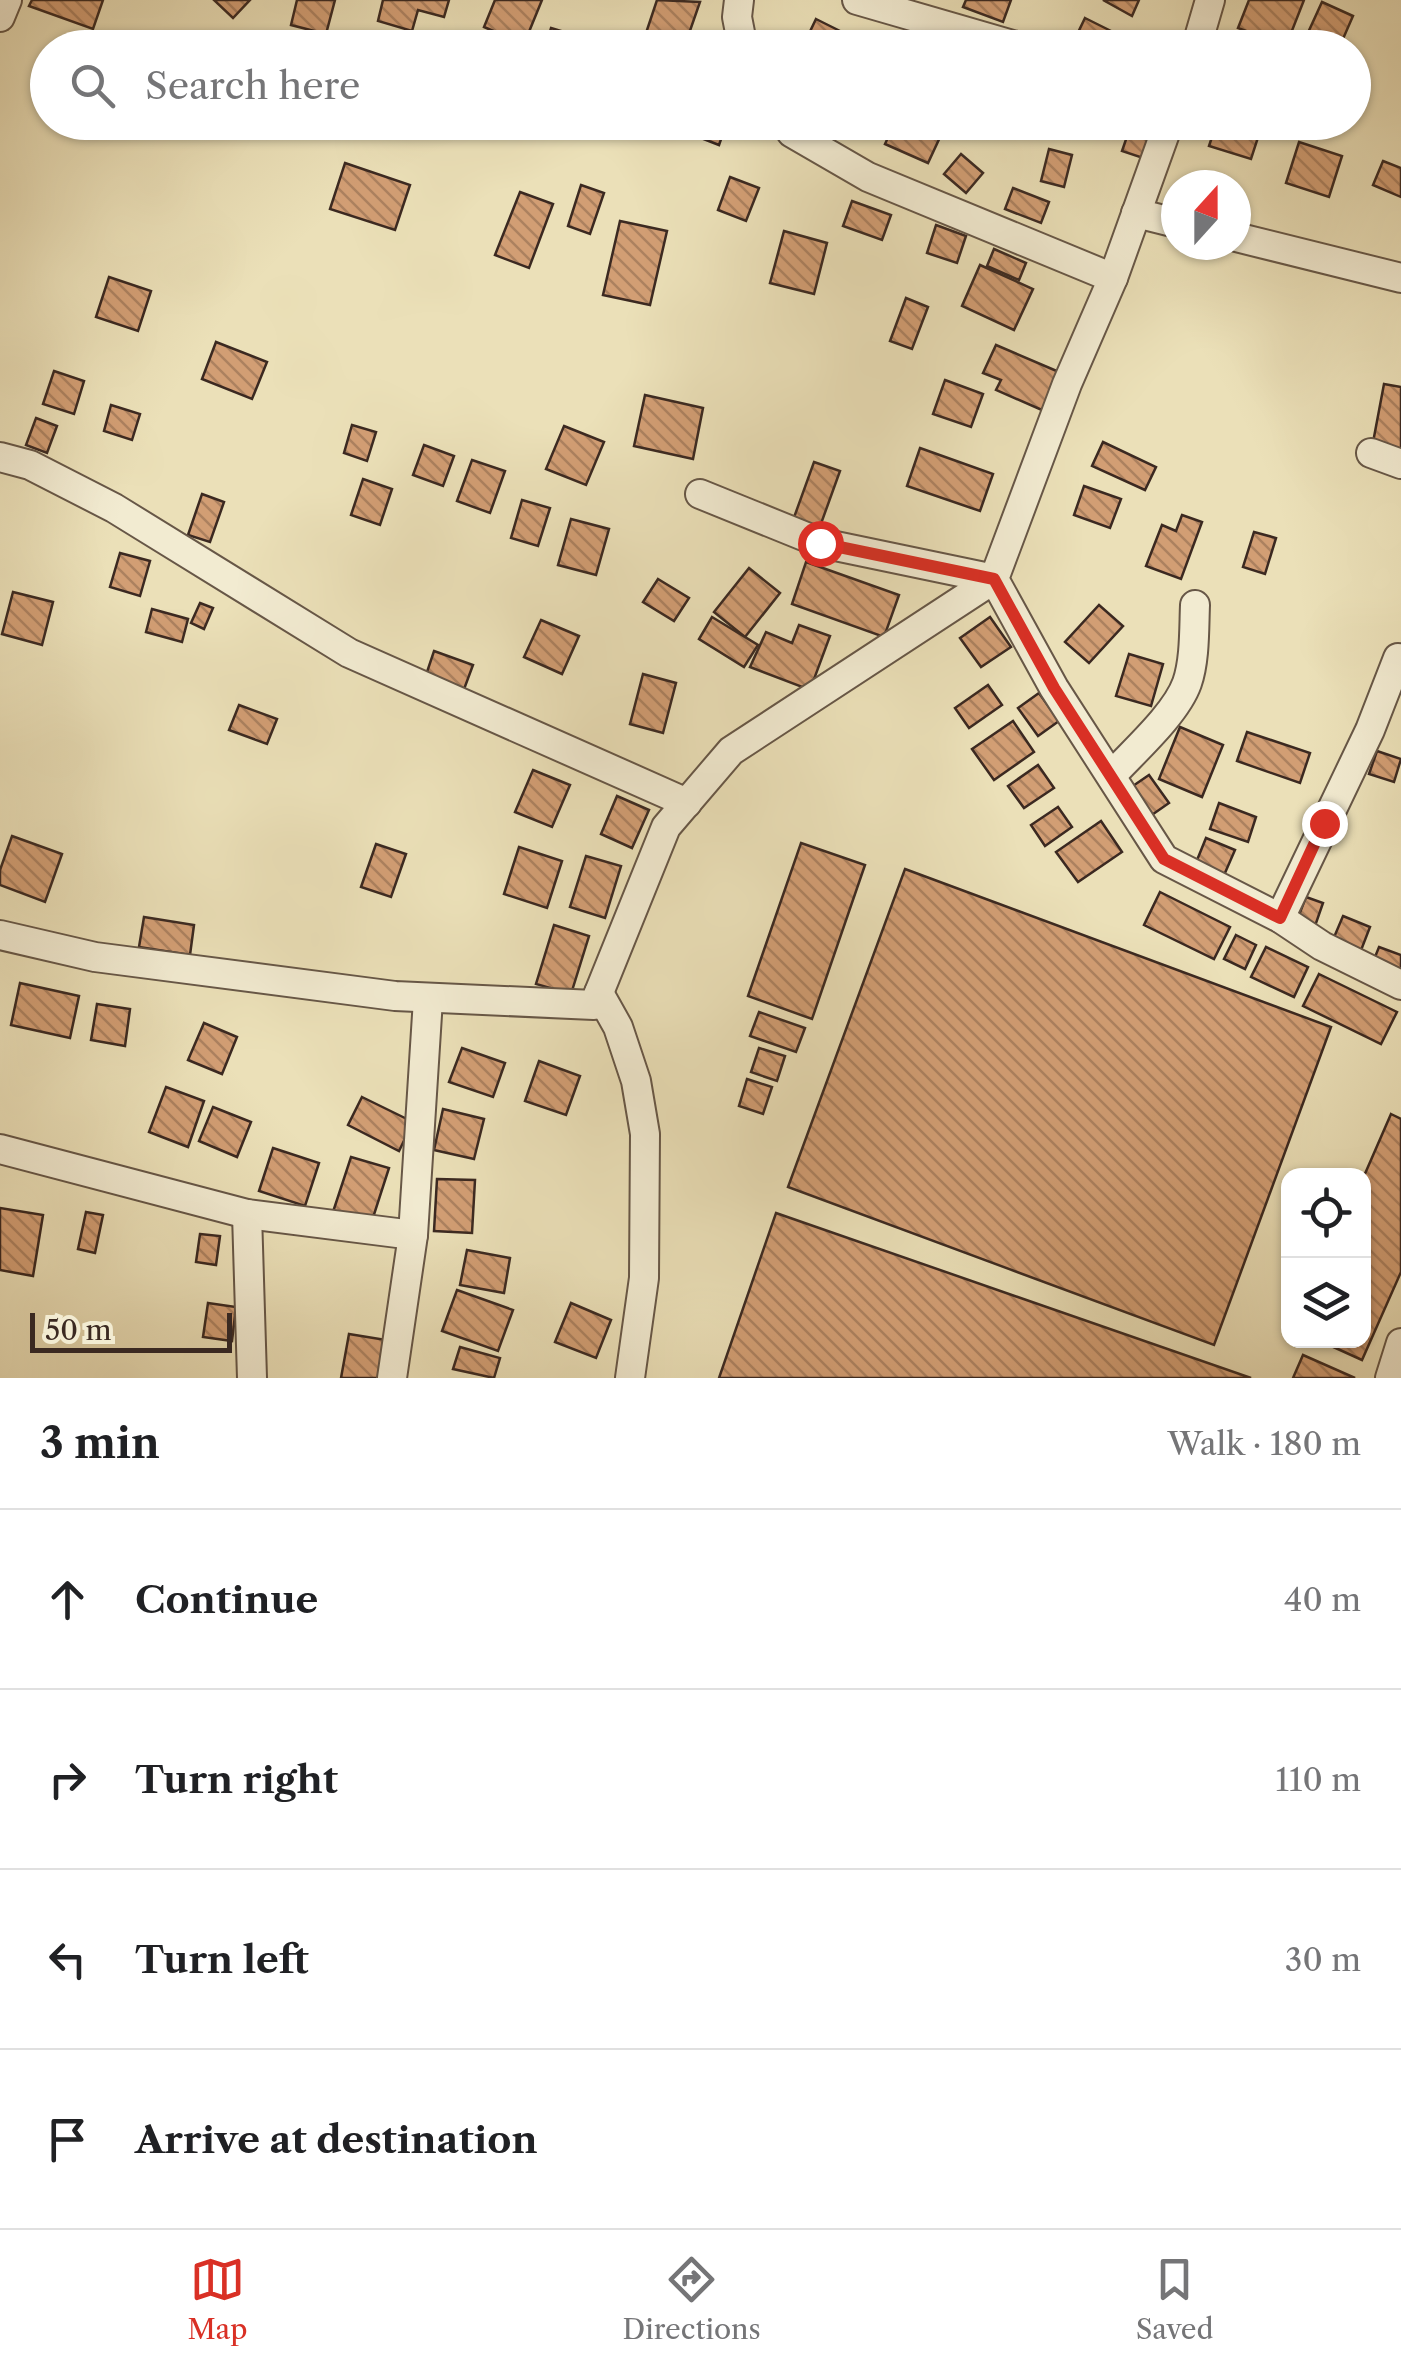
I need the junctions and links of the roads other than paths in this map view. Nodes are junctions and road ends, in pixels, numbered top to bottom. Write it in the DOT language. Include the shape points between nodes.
graph roads {
  1 [pos="7,0"];
  2 [pos="739,0"];
  3 [pos="856,0"];
  4 [pos="1210,0"];
  5 [pos="0,17"];
  6 [pos="739,30"];
  7 [pos="960,30"];
  8 [pos="1201,30"];
  9 [pos="804,140"];
  10 [pos="1162,140"];
  11 [pos="1136,213"];
  12 [pos="1161,219"];
  13 [pos="1251,241"];
  14 [pos="1114,278"];
  15 [pos="1401,278"];
  16 [pos="1371,453"];
  17 [pos="0,457"];
  18 [pos="1401,464"];
  19 [pos="700,494"];
  20 [pos="994,579"];
  21 [pos="1194,605"];
  22 [pos="1398,658"];
  23 [pos="1112,775"];
  24 [pos="687,803"];
  25 [pos="1280,918"];
  26 [pos="0,935"];
  27 [pos="1401,985"];
  28 [pos="599,993"];
  29 [pos="428,999"];
  30 [pos="0,1149"];
  31 [pos="248,1214"];
  32 [pos="414,1235"];
  33 [pos="1401,1343"];
  34 [pos="252,1378"];
  35 [pos="392,1378"];
  36 [pos="630,1378"];
  37 [pos="1390,1378"];
  1 -- 5 [label="street"];
  2 -- 6 [label="street"];
  3 -- 7 [label="street"];
  4 -- 8 [label="street"];
  9 -- 14 [label="street" via="868,177"];
  10 -- 11 [label="street"];
  11 -- 12 [label="street"];
  11 -- 14 [label="street"];
  13 -- 15 [label="street"];
  14 -- 20 [label="street"];
  16 -- 18 [label="street"];
  17 -- 24 [label="street" via="114,508 349,653"];
  19 -- 20 [label="street" via="820,543"];
  20 -- 23 [label="street"];
  20 -- 24 [label="street" via="731,751"];
  21 -- 23 [label="street" via="1188,682"];
  22 -- 25 [label="street"];
  23 -- 25 [label="street" via="1164,859"];
  24 -- 28 [label="street" via="666,827"];
  25 -- 27 [label="street"];
  26 -- 29 [label="street" via="95,957"];
  28 -- 29 [label="street" via="594,1005"];
  28 -- 36 [label="street" via="618,1027 646,1134 644,1278"];
  29 -- 32 [label="street"];
  30 -- 31 [label="street"];
  31 -- 32 [label="street"];
  31 -- 34 [label="street"];
  32 -- 35 [label="street"];
  33 -- 37 [label="street"];
}
